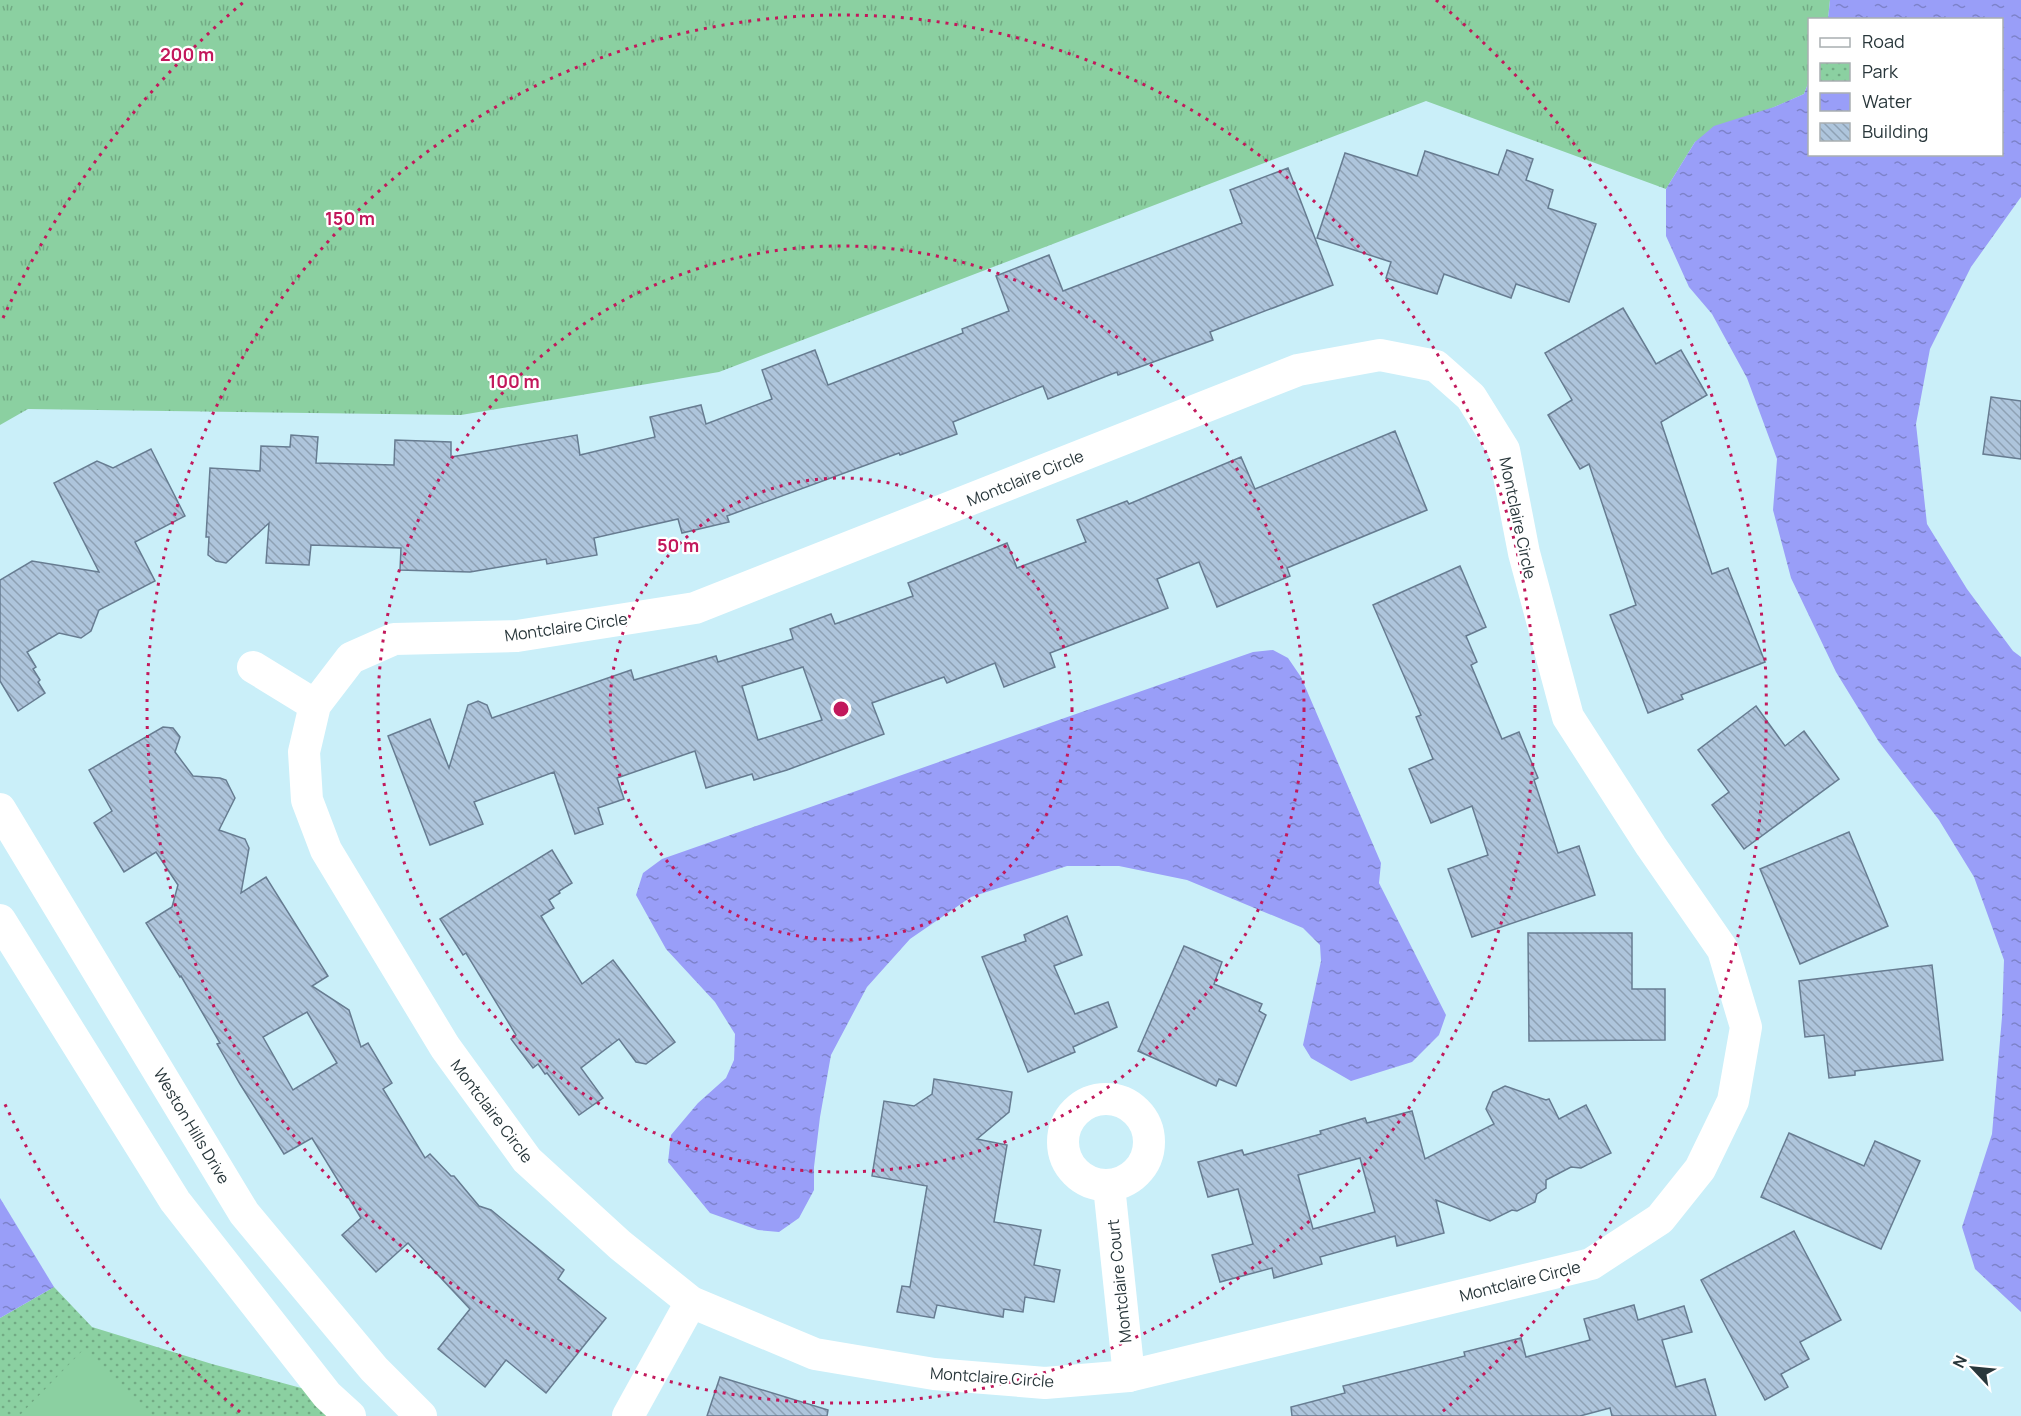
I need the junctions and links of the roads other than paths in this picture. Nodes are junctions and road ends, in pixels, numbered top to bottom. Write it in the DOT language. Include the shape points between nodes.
graph roads {
  1 [pos="253,667"];
  2 [pos="315,705"];
  3 [pos="0,809"];
  4 [pos="0,920"];
  5 [pos="1108,1186"];
  6 [pos="691,1302"];
  7 [pos="1129,1376"];
  8 [pos="350,1416"];
  9 [pos="421,1416"];
  10 [pos="628,1416"];
  1 -- 2 [label="street"];
  2 -- 6 [label="street, Montclaire Circle" via="303,752 306,800 326,850 445,1047 527,1160 620,1245"];
  2 -- 7 [label="street, Montclaire Circle" via="351,658 394,639 517,636 695,608 1298,370 1380,355 1436,366 1472,397 1504,450 1524,553 1568,717 1723,950 1746,1027 1733,1101 1700,1169 1660,1219 1591,1264"];
  3 -- 9 [label="street, Weston Hills Drive" via="244,1213 374,1369"];
  4 -- 8 [label="street" via="175,1202 327,1395"];
  5 -- 7 [label="street, Montclaire Court"];
  6 -- 7 [label="street, Montclaire Circle" via="815,1354 934,1374 1045,1383"];
  6 -- 10 [label="street"];
}
